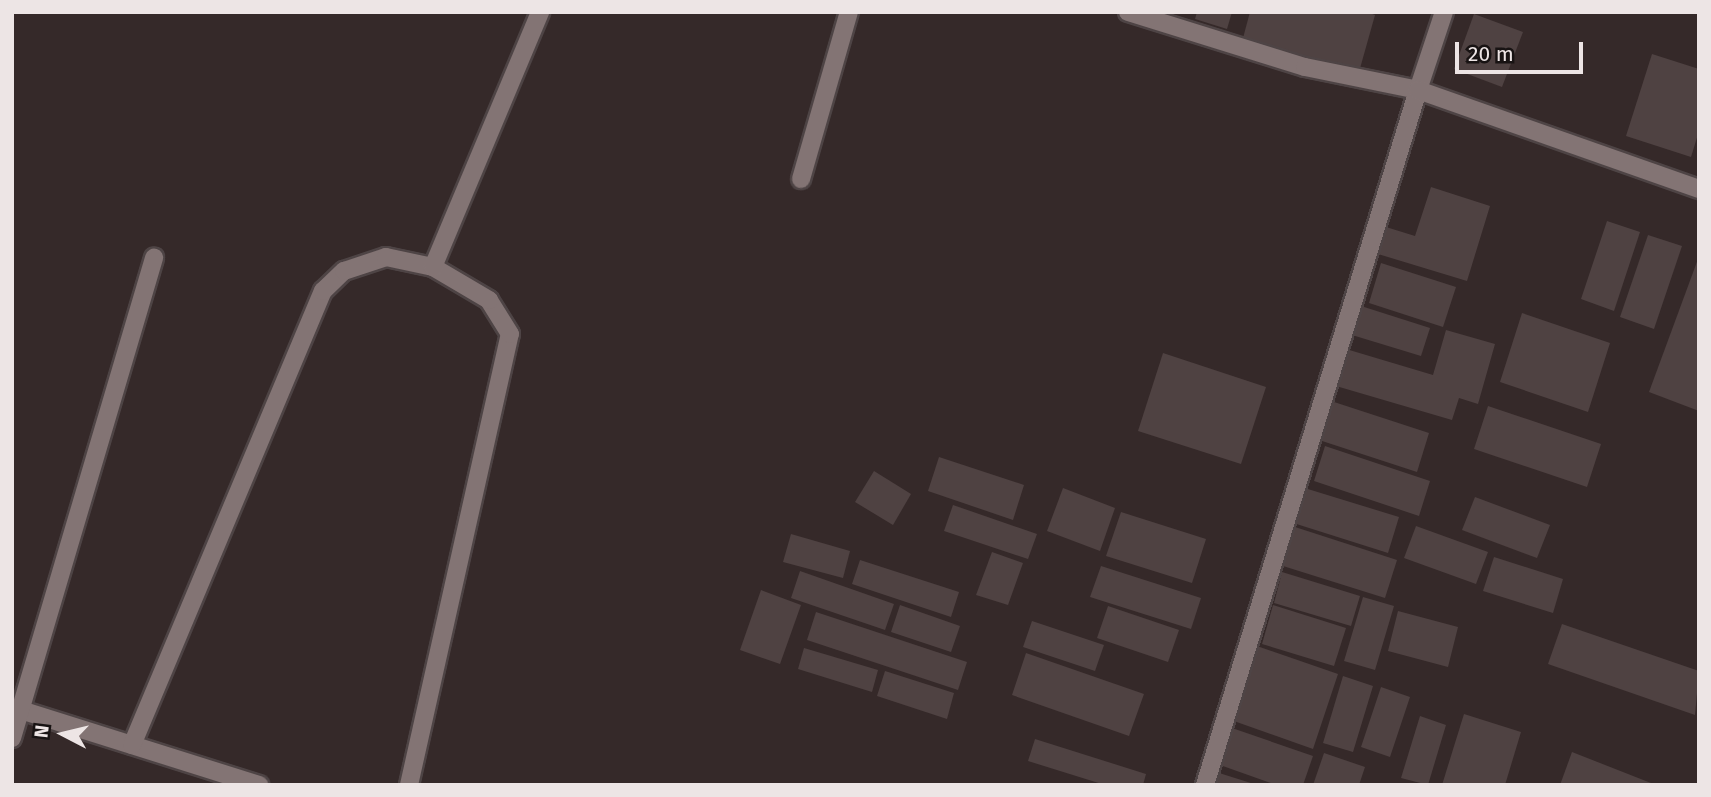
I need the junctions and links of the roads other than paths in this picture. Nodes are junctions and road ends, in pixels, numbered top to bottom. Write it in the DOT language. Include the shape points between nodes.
graph roads {
  1 [pos="540,12"];
  2 [pos="849,12"];
  3 [pos="1128,12"];
  4 [pos="1444,12"];
  5 [pos="1418,90"];
  6 [pos="801,179"];
  7 [pos="1699,189"];
  8 [pos="154,258"];
  9 [pos="433,267"];
  10 [pos="21,710"];
  11 [pos="12,738"];
  12 [pos="132,745"];
  13 [pos="260,785"];
  14 [pos="409,785"];
  15 [pos="1205,785"];
  1 -- 9 [label="street"];
  2 -- 6 [label="street"];
  3 -- 5 [label="street" via="1305,67"];
  4 -- 5 [label="street"];
  5 -- 7 [label="street"];
  5 -- 15 [label="street"];
  8 -- 10 [label="street"];
  9 -- 12 [label="street" via="386,257 344,271 323,291"];
  9 -- 14 [label="street" via="488,300 510,334"];
  10 -- 11 [label="street"];
  10 -- 12 [label="street"];
  12 -- 13 [label="street"];
}
